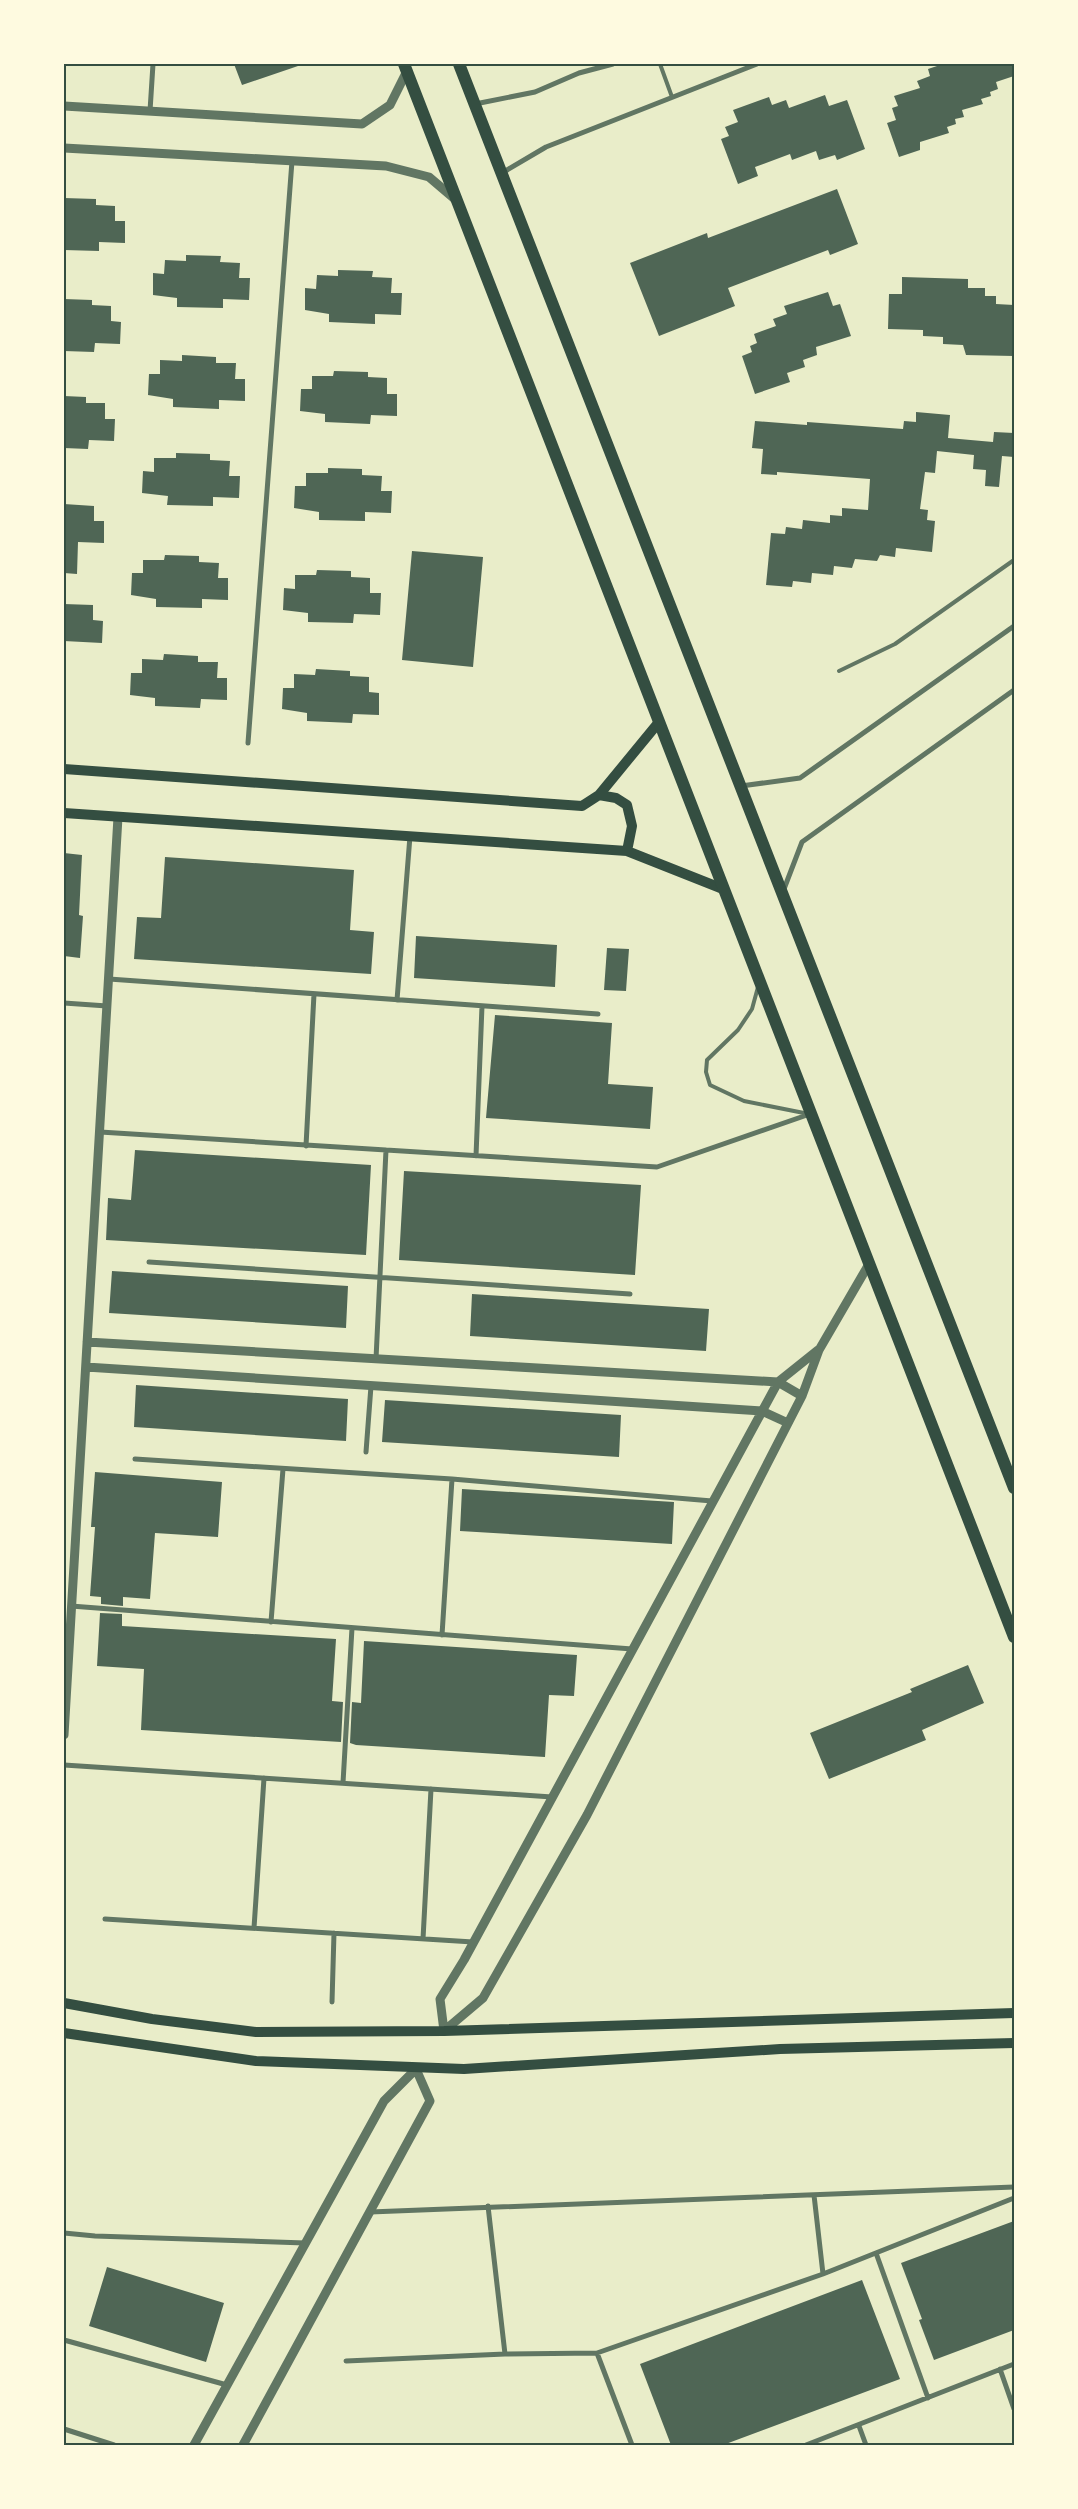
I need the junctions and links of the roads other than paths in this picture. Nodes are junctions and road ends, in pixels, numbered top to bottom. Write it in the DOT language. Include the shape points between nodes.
graph roads {
  1 [pos="153,64"];
  2 [pos="459,64"];
  3 [pos="613,64"];
  4 [pos="660,64"];
  5 [pos="757,64"];
  6 [pos="406,67"];
  7 [pos="672,97"];
  8 [pos="475,104"];
  9 [pos="64,106"];
  10 [pos="150,111"];
  11 [pos="64,148"];
  12 [pos="292,161"];
  13 [pos="502,173"];
  14 [pos="459,203"];
  15 [pos="1014,560"];
  16 [pos="1014,626"];
  17 [pos="839,671"];
  18 [pos="1014,690"];
  19 [pos="659,722"];
  20 [pos="248,742"];
  21 [pos="64,770"];
  22 [pos="741,786"];
  23 [pos="599,795"];
  24 [pos="64,813"];
  25 [pos="118,817"];
  26 [pos="410,836"];
  27 [pos="627,851"];
  28 [pos="724,889"];
  29 [pos="782,894"];
  30 [pos="109,979"];
  31 [pos="759,982"];
  32 [pos="314,994"];
  33 [pos="397,1000"];
  34 [pos="64,1003"];
  35 [pos="107,1006"];
  36 [pos="482,1006"];
  37 [pos="598,1014"];
  38 [pos="810,1114"];
  39 [pos="100,1132"];
  40 [pos="306,1146"];
  41 [pos="386,1150"];
  42 [pos="476,1156"];
  43 [pos="149,1262"];
  44 [pos="868,1264"];
  45 [pos="380,1279"];
  46 [pos="630,1294"];
  47 [pos="87,1342"];
  48 [pos="819,1350"];
  49 [pos="376,1359"];
  50 [pos="86,1367"];
  51 [pos="778,1382"];
  52 [pos="371,1386"];
  53 [pos="802,1396"];
  54 [pos="762,1411"];
  55 [pos="788,1423"];
  56 [pos="366,1452"];
  57 [pos="135,1459"];
  58 [pos="283,1468"];
  59 [pos="452,1479"];
  60 [pos="1014,1488"];
  61 [pos="712,1501"];
  62 [pos="71,1606"];
  63 [pos="271,1622"];
  64 [pos="352,1628"];
  65 [pos="442,1635"];
  66 [pos="1014,1637"];
  67 [pos="632,1649"];
  68 [pos="65,1709"];
  69 [pos="64,1735"];
  70 [pos="64,1765"];
  71 [pos="264,1778"];
  72 [pos="343,1783"];
  73 [pos="431,1789"];
  74 [pos="552,1796"];
  75 [pos="105,1919"];
  76 [pos="254,1928"];
  77 [pos="334,1934"];
  78 [pos="423,1939"];
  79 [pos="474,1942"];
  80 [pos="332,2002"];
  81 [pos="64,2003"];
  82 [pos="1014,2013"];
  83 [pos="444,2031"];
  84 [pos="64,2033"];
  85 [pos="1014,2043"];
  86 [pos="416,2069"];
  87 [pos="1014,2187"];
  88 [pos="814,2195"];
  89 [pos="1014,2198"];
  90 [pos="488,2206"];
  91 [pos="370,2212"];
  92 [pos="64,2233"];
  93 [pos="305,2243"];
  94 [pos="876,2253"];
  95 [pos="823,2274"];
  96 [pos="64,2340"];
  97 [pos="597,2353"];
  98 [pos="505,2354"];
  99 [pos="346,2361"];
  100 [pos="1014,2364"];
  101 [pos="1000,2369"];
  102 [pos="227,2385"];
  103 [pos="928,2398"];
  104 [pos="1014,2408"];
  105 [pos="859,2426"];
  106 [pos="64,2429"];
  107 [pos="114,2445"];
  108 [pos="194,2445"];
  109 [pos="243,2445"];
  110 [pos="632,2445"];
  111 [pos="806,2445"];
  112 [pos="866,2445"];
  1 -- 10 [label="street"];
  2 -- 8 [label="main road"];
  3 -- 8 [label="street" via="579,73 535,92"];
  4 -- 7 [label="lane"];
  5 -- 7 [label="street"];
  6 -- 10 [label="street" via="390,104 362,124"];
  6 -- 14 [label="main road"];
  7 -- 13 [label="street" via="546,147"];
  8 -- 13 [label="main road"];
  9 -- 10 [label="street"];
  11 -- 12 [label="street"];
  12 -- 14 [label="street" via="386,166 429,177"];
  12 -- 20 [label="street"];
  13 -- 22 [label="main road"];
  14 -- 19 [label="main road"];
  15 -- 17 [label="lane" via="895,644"];
  16 -- 22 [label="street" via="800,778"];
  18 -- 29 [label="street" via="802,842"];
  19 -- 23 [label="main road"];
  19 -- 28 [label="main road"];
  21 -- 23 [label="main road" via="582,806"];
  22 -- 29 [label="main road"];
  23 -- 27 [label="main road" via="616,798 627,805 632,826"];
  24 -- 25 [label="main road"];
  25 -- 26 [label="main road"];
  25 -- 30 [label="street"];
  26 -- 27 [label="main road"];
  26 -- 33 [label="street"];
  27 -- 28 [label="main road"];
  28 -- 31 [label="main road"];
  29 -- 60 [label="main road"];
  30 -- 32 [label="street"];
  30 -- 35 [label="street"];
  31 -- 38 [label="main road"];
  31 -- 38 [label="lane" via="752,1009 738,1030 707,1060 710,1085 744,1101"];
  32 -- 33 [label="street"];
  32 -- 40 [label="street"];
  33 -- 36 [label="street"];
  34 -- 35 [label="street"];
  35 -- 39 [label="street"];
  36 -- 37 [label="street"];
  36 -- 42 [label="street"];
  38 -- 42 [label="street" via="657,1167"];
  38 -- 44 [label="main road"];
  39 -- 40 [label="street"];
  39 -- 47 [label="street"];
  40 -- 41 [label="street"];
  41 -- 42 [label="street"];
  41 -- 45 [label="street"];
  43 -- 45 [label="street"];
  44 -- 48 [label="street"];
  44 -- 66 [label="main road"];
  45 -- 46 [label="street"];
  45 -- 49 [label="street"];
  47 -- 49 [label="street"];
  47 -- 50 [label="street"];
  48 -- 51 [label="street"];
  48 -- 53 [label="street"];
  49 -- 51 [label="street"];
  50 -- 52 [label="street"];
  50 -- 62 [label="street"];
  51 -- 53 [label="street"];
  51 -- 54 [label="street"];
  52 -- 54 [label="street"];
  52 -- 56 [label="street"];
  53 -- 55 [label="street"];
  54 -- 55 [label="street"];
  54 -- 61 [label="street"];
  55 -- 83 [label="street" via="587,1815 483,1998"];
  57 -- 58 [label="street"];
  58 -- 59 [label="street"];
  58 -- 63 [label="street"];
  59 -- 61 [label="street"];
  59 -- 65 [label="street"];
  61 -- 67 [label="street"];
  62 -- 63 [label="street"];
  62 -- 68 [label="street"];
  63 -- 64 [label="street"];
  64 -- 65 [label="street"];
  64 -- 72 [label="street"];
  65 -- 67 [label="street"];
  67 -- 74 [label="street"];
  68 -- 69 [label="street"];
  70 -- 71 [label="street"];
  71 -- 72 [label="street"];
  71 -- 76 [label="street"];
  72 -- 73 [label="street"];
  73 -- 74 [label="street"];
  73 -- 78 [label="street"];
  74 -- 79 [label="street"];
  75 -- 76 [label="street"];
  76 -- 77 [label="street"];
  77 -- 78 [label="street"];
  77 -- 80 [label="street"];
  78 -- 79 [label="street"];
  79 -- 83 [label="street" via="440,1999"];
  81 -- 83 [label="main road" via="152,2019 256,2032"];
  82 -- 83 [label="main road"];
  84 -- 86 [label="main road" via="256,2061"];
  85 -- 86 [label="main road" via="780,2049 464,2069"];
  86 -- 91 [label="street" via="430,2101"];
  86 -- 93 [label="street" via="384,2101"];
  87 -- 88 [label="street"];
  88 -- 90 [label="street"];
  88 -- 95 [label="street"];
  89 -- 94 [label="street"];
  90 -- 91 [label="street"];
  90 -- 98 [label="street"];
  91 -- 109 [label="street"];
  92 -- 93 [label="street"];
  93 -- 102 [label="street"];
  94 -- 95 [label="street"];
  94 -- 103 [label="street"];
  95 -- 97 [label="street"];
  96 -- 102 [label="street"];
  97 -- 98 [label="street"];
  97 -- 110 [label="street"];
  98 -- 99 [label="street"];
  100 -- 101 [label="street"];
  101 -- 103 [label="street"];
  101 -- 104 [label="street"];
  102 -- 108 [label="street"];
  103 -- 105 [label="street"];
  105 -- 111 [label="street"];
  105 -- 112 [label="street"];
  106 -- 107 [label="street"];
}
